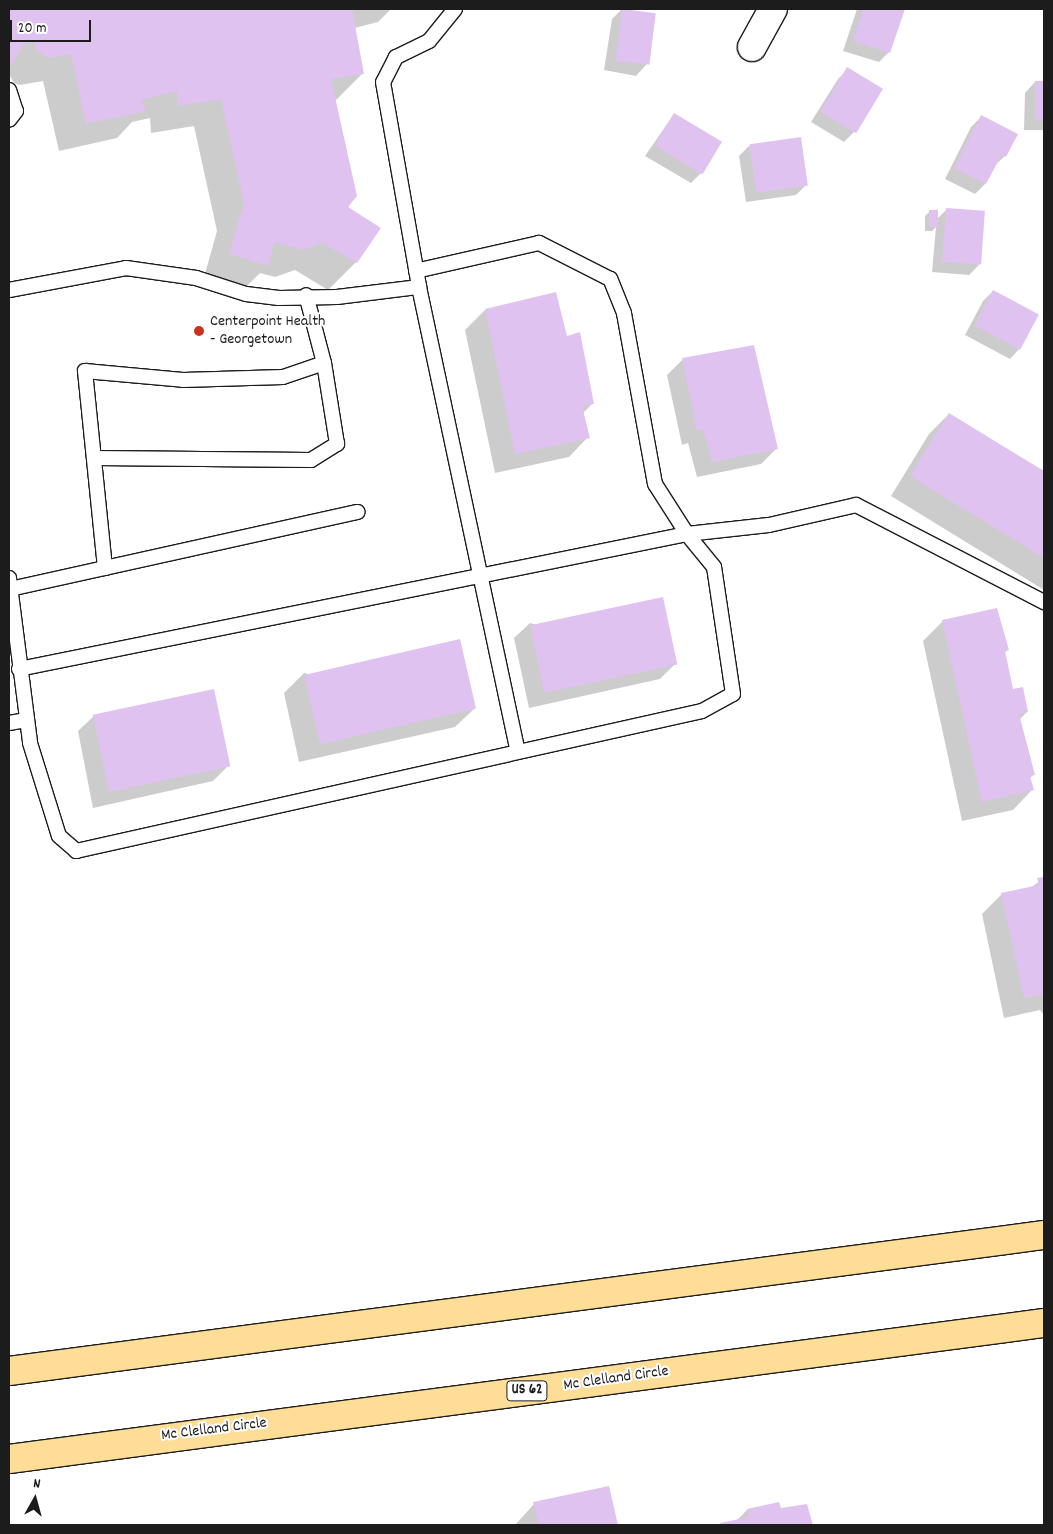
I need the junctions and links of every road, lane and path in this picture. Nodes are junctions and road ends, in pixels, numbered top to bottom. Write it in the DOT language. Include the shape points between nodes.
graph roads {
  1 [pos="454,9"];
  2 [pos="772,9"];
  3 [pos="752,47"];
  4 [pos="9,90"];
  5 [pos="9,120"];
  6 [pos="416,271"];
  7 [pos="419,287"];
  8 [pos="9,290"];
  9 [pos="306,295"];
  10 [pos="324,363"];
  11 [pos="94,458"];
  12 [pos="358,512"];
  13 [pos="687,534"];
  14 [pos="105,568"];
  15 [pos="481,577"];
  16 [pos="9,583"];
  17 [pos="1044,602"];
  18 [pos="18,669"];
  19 [pos="26,720"];
  20 [pos="9,723"];
  21 [pos="518,750"];
  22 [pos="1044,1235"];
  23 [pos="1044,1322"];
  24 [pos="9,1371"];
  25 [pos="9,1459"];
  1 -- 6 [label="lane" via="429,41 396,57 383,82"];
  2 -- 3 [label="street"];
  4 -- 5 [label="lane" via="16,111"];
  6 -- 7 [label="lane"];
  6 -- 13 [label="lane" via="539,243 610,279 624,313 655,484"];
  7 -- 9 [label="lane" via="337,297"];
  7 -- 15 [label="lane"];
  8 -- 9 [label="lane" via="126,268 196,278 246,294 279,298"];
  9 -- 10 [label="lane"];
  10 -- 11 [label="lane" via="337,444 311,460"];
  10 -- 11 [label="lane" via="283,377 183,380 85,370"];
  11 -- 14 [label="lane"];
  12 -- 14 [label="lane"];
  13 -- 15 [label="lane"];
  13 -- 17 [label="lane" via="769,525 856,505"];
  13 -- 21 [label="lane" via="714,567 733,694 702,711"];
  14 -- 16 [label="lane"];
  15 -- 18 [label="lane"];
  15 -- 21 [label="lane"];
  16 -- 18 [label="lane"];
  18 -- 19 [label="lane"];
  19 -- 20 [label="lane"];
  19 -- 21 [label="lane" via="30,743 60,836 76,851"];
  22 -- 24 [label="highway"];
  23 -- 25 [label="highway, Mc Clelland Circle / US 62"];
}
